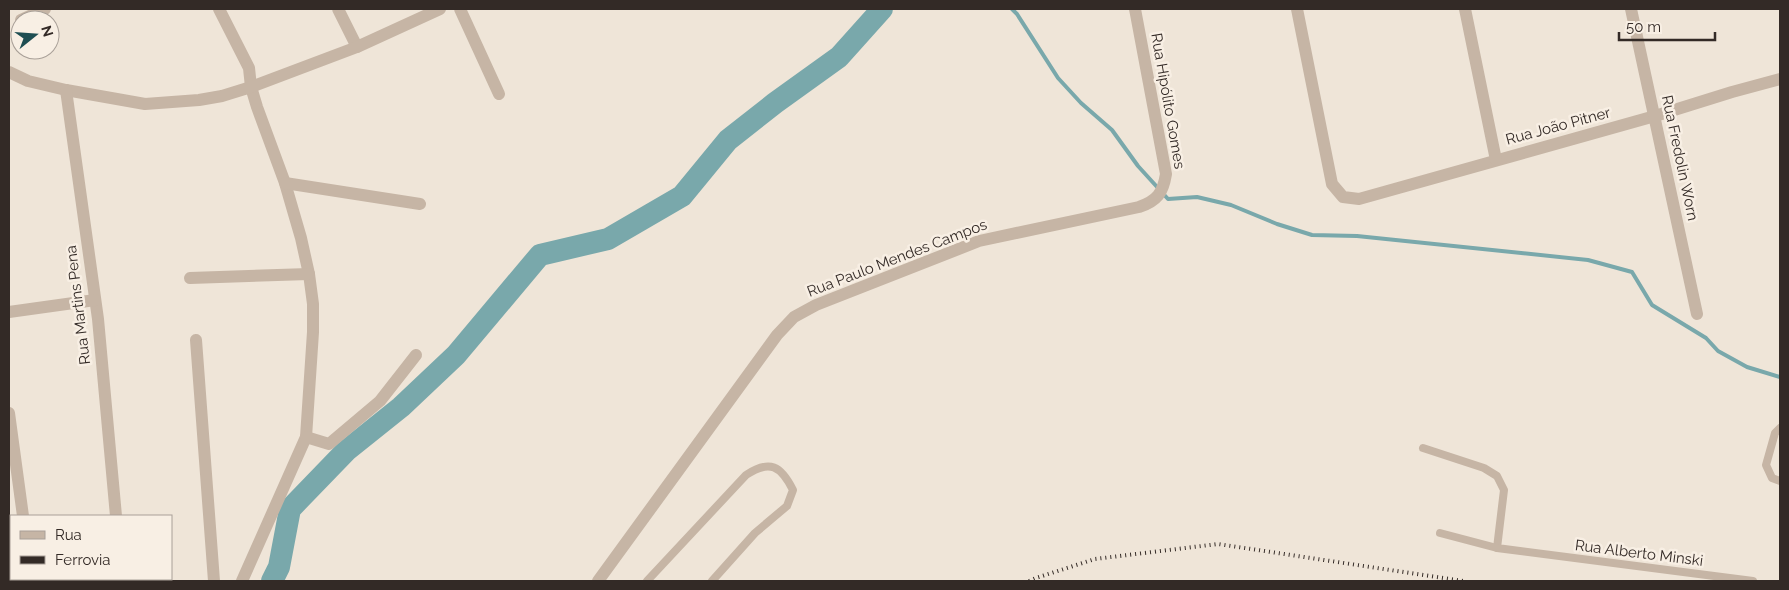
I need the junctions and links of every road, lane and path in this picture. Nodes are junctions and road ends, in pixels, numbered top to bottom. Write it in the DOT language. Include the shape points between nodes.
graph roads {
  1 [pos="219,9"];
  2 [pos="338,9"];
  3 [pos="440,9"];
  4 [pos="460,9"];
  5 [pos="1136,9"];
  6 [pos="1297,9"];
  7 [pos="1465,9"];
  8 [pos="1631,9"];
  9 [pos="357,47"];
  10 [pos="9,72"];
  11 [pos="1780,79"];
  12 [pos="251,87"];
  13 [pos="66,90"];
  14 [pos="499,94"];
  15 [pos="1654,116"];
  16 [pos="1496,160"];
  17 [pos="285,183"];
  18 [pos="1157,197"];
  19 [pos="420,204"];
  20 [pos="309,274"];
  21 [pos="190,278"];
  22 [pos="95,300"];
  23 [pos="9,312"];
  24 [pos="1697,314"];
  25 [pos="196,340"];
  26 [pos="416,355"];
  27 [pos="9,413"];
  28 [pos="1780,428"];
  29 [pos="306,437"];
  30 [pos="1423,448"];
  31 [pos="1780,481"];
  32 [pos="23,515"];
  33 [pos="116,515"];
  34 [pos="1440,533"];
  35 [pos="1498,548"];
  36 [pos="214,581"];
  37 [pos="242,581"];
  38 [pos="598,581"];
  39 [pos="647,581"];
  40 [pos="712,581"];
  41 [pos="1753,581"];
  1 -- 12 [label="street" via="249,68"];
  2 -- 9 [label="street"];
  3 -- 9 [label="street"];
  4 -- 14 [label="street"];
  5 -- 18 [label="street, Rua Hipólito Gomes" via="1166,174 1164,186"];
  6 -- 16 [label="street, Rua João Pitner" via="1332,184 1343,197 1359,199"];
  7 -- 16 [label="street"];
  8 -- 15 [label="street, Rua Fredolin Worn"];
  9 -- 12 [label="street"];
  10 -- 13 [label="street"];
  11 -- 15 [label="street, Rua João Pitner"];
  12 -- 13 [label="street" via="199,100 145,104"];
  12 -- 17 [label="street"];
  13 -- 22 [label="street, Rua Martins Pena"];
  15 -- 16 [label="street, Rua João Pitner"];
  15 -- 24 [label="street, Rua Fredolin Worn"];
  17 -- 19 [label="street"];
  17 -- 20 [label="street"];
  18 -- 38 [label="street, Rua Paulo Mendes Campos" via="1139,207 979,241 816,305 794,317 772,342"];
  20 -- 21 [label="street"];
  20 -- 29 [label="street" via="313,332"];
  22 -- 23 [label="street"];
  22 -- 33 [label="street, Rua Martins Pena"];
  25 -- 36 [label="street"];
  26 -- 29 [label="street" via="380,401 330,444"];
  27 -- 32 [label="street"];
  28 -- 31 [label="lane" via="1775,433 1766,465 1772,478"];
  29 -- 37 [label="street"];
  30 -- 35 [label="lane" via="1484,468 1497,476 1504,490"];
  34 -- 35 [label="lane, Rua Alberto Minski"];
  35 -- 41 [label="lane, Rua Alberto Minski"];
  39 -- 40 [label="lane" via="746,475 758,467 771,466 785,474 793,490 787,506 755,533"];
}
